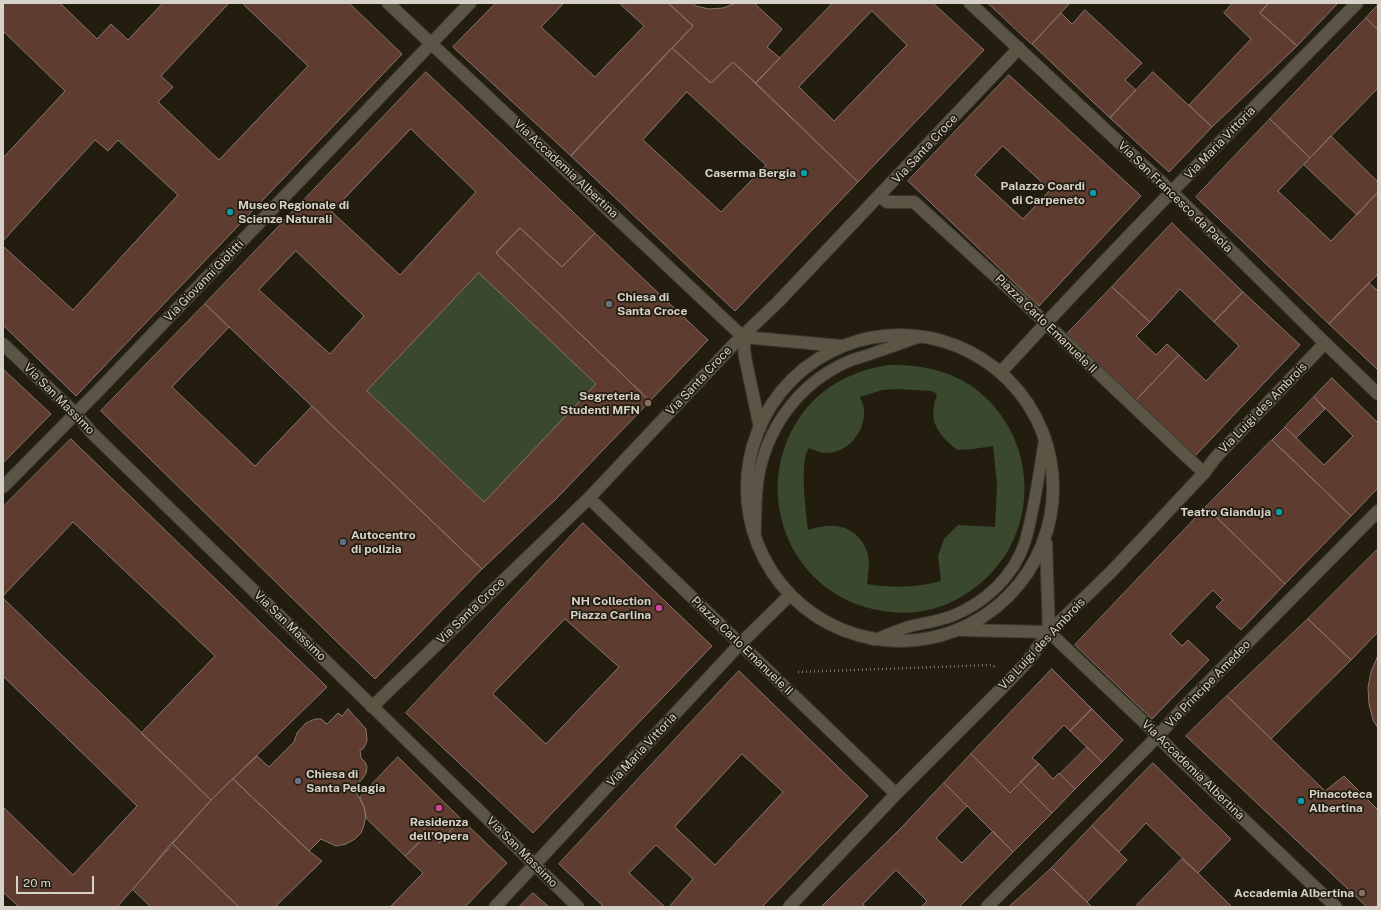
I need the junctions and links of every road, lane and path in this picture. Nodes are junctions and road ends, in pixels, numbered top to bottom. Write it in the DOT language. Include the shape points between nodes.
graph roads {
  1 [pos="388,3"];
  2 [pos="470,3"];
  3 [pos="970,3"];
  4 [pos="1357,3"];
  5 [pos="431,43"];
  6 [pos="1019,48"];
  7 [pos="1172,192"];
  8 [pos="880,196"];
  9 [pos="1046,323"];
  10 [pos="742,336"];
  11 [pos="919,337"];
  12 [pos="3,344"];
  13 [pos="1325,344"];
  14 [pos="843,346"];
  15 [pos="1001,372"];
  16 [pos="1378,394"];
  17 [pos="76,414"];
  18 [pos="760,428"];
  19 [pos="1045,437"];
  20 [pos="1204,473"];
  21 [pos="3,487"];
  22 [pos="589,498"];
  23 [pos="1378,511"];
  24 [pos="755,536"];
  25 [pos="1045,538"];
  26 [pos="790,595"];
  27 [pos="959,630"];
  28 [pos="1049,632"];
  29 [pos="874,640"];
  30 [pos="740,644"];
  31 [pos="771,675"];
  32 [pos="1010,681"];
  33 [pos="372,706"];
  34 [pos="1158,736"];
  35 [pos="896,794"];
  36 [pos="536,865"];
  37 [pos="495,907"];
  38 [pos="578,907"];
  39 [pos="789,907"];
  40 [pos="987,907"];
  41 [pos="1336,907"];
  1 -- 5 [label="street, Via Accademia Albertina"];
  2 -- 5 [label="street, Via Giovanni Giolitti"];
  3 -- 6 [label="street, Via San Francesco da Paola"];
  4 -- 7 [label="street, Via Maria Vittoria"];
  5 -- 10 [label="street, Via Accademia Albertina"];
  5 -- 17 [label="street, Via Giovanni Giolitti"];
  6 -- 7 [label="street, Via San Francesco da Paola"];
  6 -- 8 [label="street, Via Santa Croce"];
  7 -- 9 [label="street, Via Maria Vittoria"];
  7 -- 13 [label="street, Via San Francesco da Paola"];
  8 -- 9 [label="street, Piazza Carlo Emanuele II" via="887,202 914,202"];
  8 -- 10 [label="street, Via Santa Croce"];
  9 -- 15 [label="street, Via Maria Vittoria"];
  9 -- 20 [label="street, Piazza Carlo Emanuele II"];
  10 -- 14 [label="street"];
  10 -- 18 [label="street"];
  10 -- 22 [label="street, Via Santa Croce"];
  11 -- 14 [label="street" via="886,335"];
  11 -- 15 [label="street" via="942,340 960,347 979,356"];
  11 -- 24 [label="lane" via="847,362 815,380 795,399 772,435 760,469"];
  12 -- 17 [label="street, Via San Massimo"];
  13 -- 16 [label="street, Via San Francesco da Paola"];
  13 -- 20 [label="street, Via Luigi des Ambrois" via="1216,457"];
  14 -- 18 [label="street" via="820,357 794,378 770,407"];
  15 -- 19 [label="street" via="1031,408"];
  17 -- 21 [label="street, Via Giovanni Giolitti"];
  17 -- 33 [label="street, Via San Massimo" via="92,433"];
  18 -- 24 [label="street" via="748,472 750,516"];
  19 -- 25 [label="street" via="1054,479 1053,503"];
  19 -- 29 [label="lane" via="1024,543 1015,562 996,588 976,604 952,616 912,626"];
  20 -- 28 [label="street, Via Luigi des Ambrois" via="1112,571"];
  22 -- 30 [label="street, Piazza Carlo Emanuele II"];
  22 -- 33 [label="street, Via Santa Croce"];
  23 -- 34 [label="street, Via Principe Amedeo"];
  24 -- 26 [label="street" via="771,572"];
  25 -- 27 [label="street" via="1032,566 1015,591 983,617"];
  25 -- 28 [label="street"];
  26 -- 29 [label="street" via="815,616 833,626"];
  26 -- 30 [label="street, Via Maria Vittoria"];
  27 -- 28 [label="street"];
  27 -- 29 [label="street" via="917,641"];
  28 -- 32 [label="street, Via Luigi des Ambrois"];
  28 -- 34 [label="street, Via Accademia Albertina"];
  30 -- 31 [label="street, Piazza Carlo Emanuele II"];
  30 -- 36 [label="street, Via Maria Vittoria"];
  31 -- 32 [label="path" via="992,665"];
  31 -- 35 [label="street, Piazza Carlo Emanuele II"];
  32 -- 35 [label="street, Via Luigi des Ambrois"];
  33 -- 36 [label="street, Via San Massimo"];
  34 -- 40 [label="street, Via Principe Amedeo"];
  34 -- 41 [label="street, Via Accademia Albertina"];
  35 -- 39 [label="street, Via Luigi des Ambrois"];
  36 -- 37 [label="street, Via Maria Vittoria"];
  36 -- 38 [label="street, Via San Massimo"];
}
